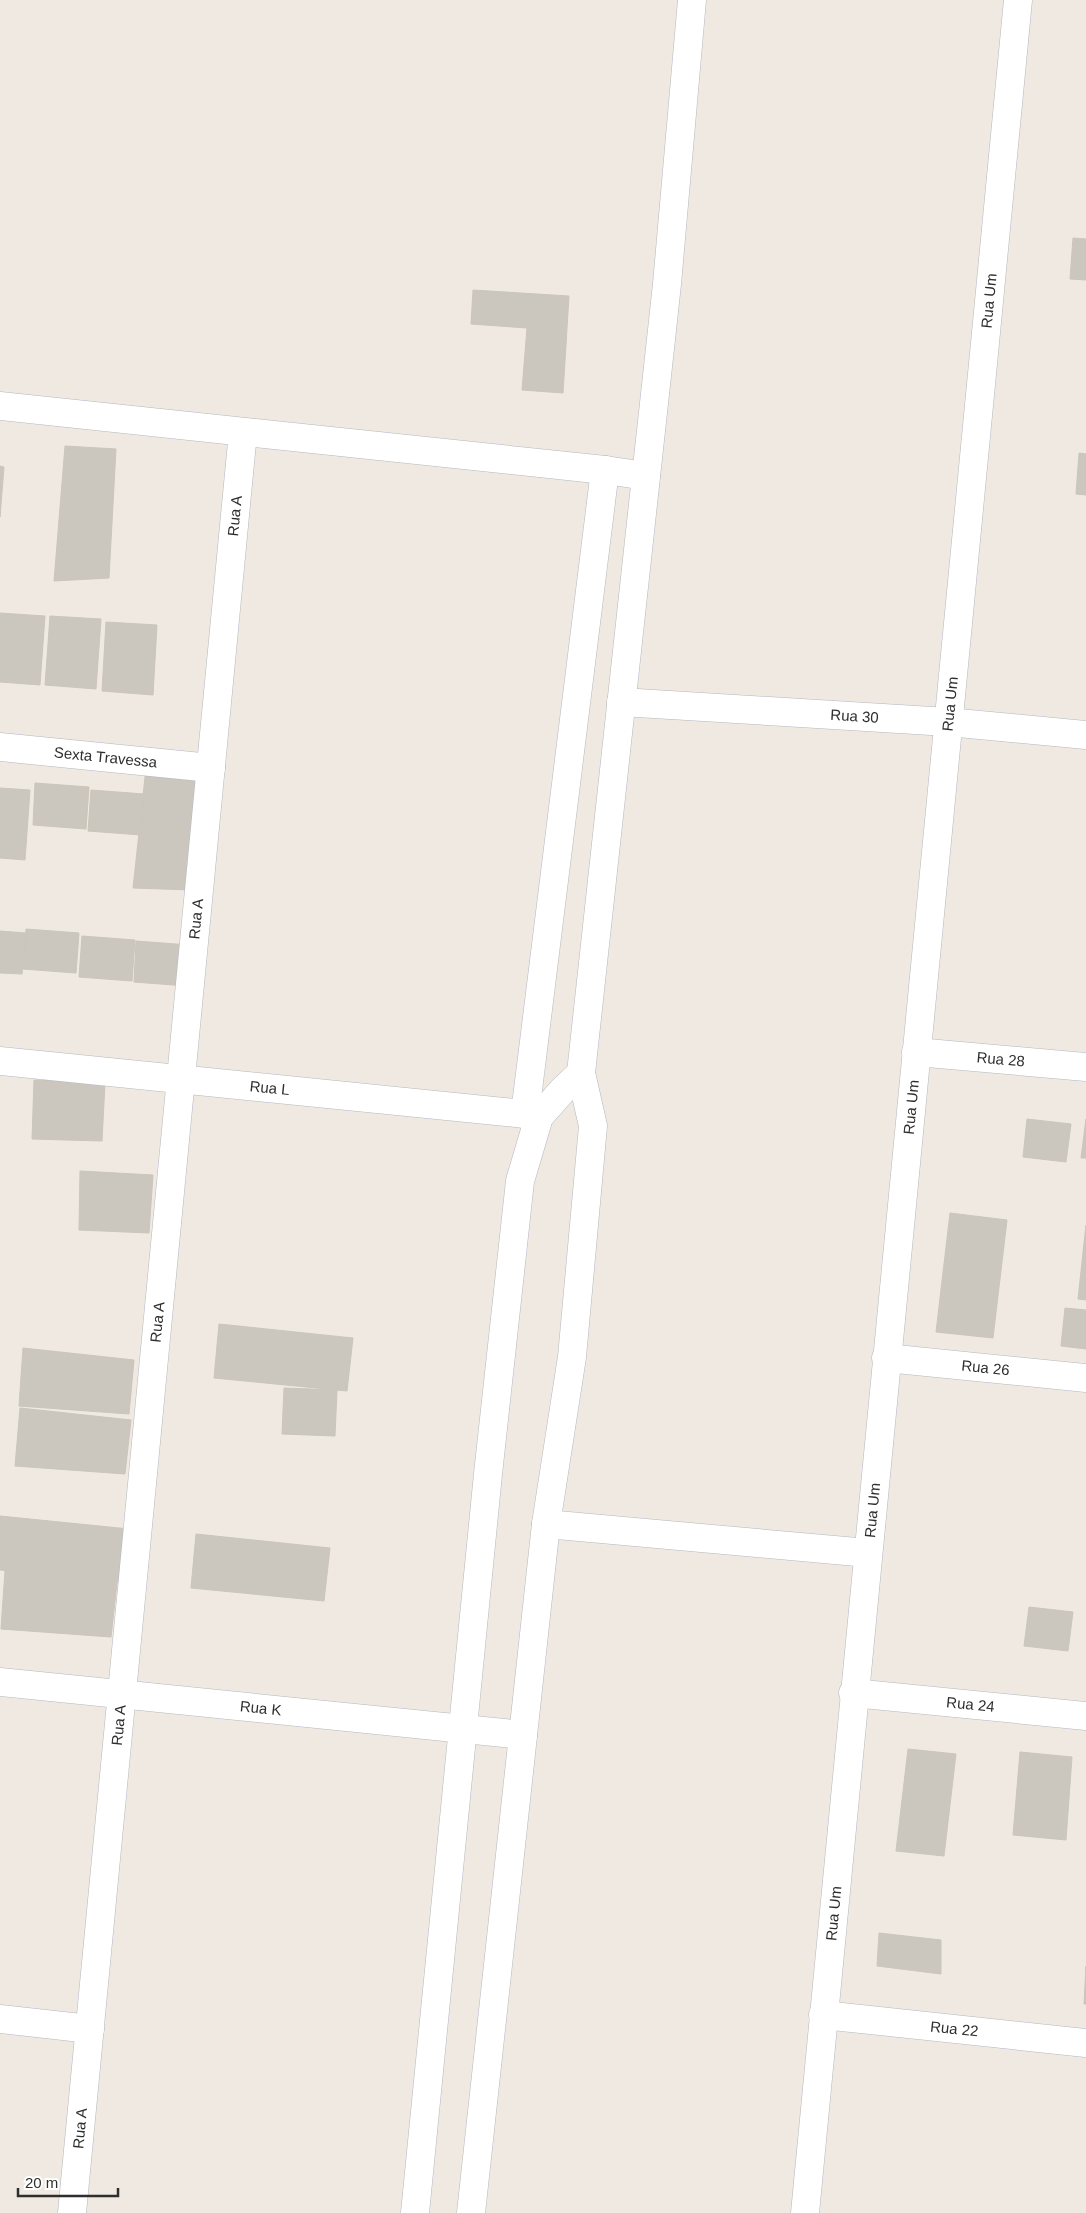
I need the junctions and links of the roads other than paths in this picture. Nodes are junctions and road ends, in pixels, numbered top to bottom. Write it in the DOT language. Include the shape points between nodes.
graph roads {
  1 [pos="692,0"];
  2 [pos="1018,0"];
  3 [pos="0,406"];
  4 [pos="243,432"];
  5 [pos="605,470"];
  6 [pos="646,476"];
  7 [pos="622,702"];
  8 [pos="948,722"];
  9 [pos="1086,735"];
  10 [pos="0,747"];
  11 [pos="211,768"];
  12 [pos="916,1052"];
  13 [pos="0,1061"];
  14 [pos="1086,1067"];
  15 [pos="581,1074"];
  16 [pos="181,1080"];
  17 [pos="532,1115"];
  18 [pos="886,1358"];
  19 [pos="1086,1378"];
  20 [pos="546,1524"];
  21 [pos="868,1553"];
  22 [pos="0,1682"];
  23 [pos="854,1693"];
  24 [pos="122,1694"];
  25 [pos="1086,1716"];
  26 [pos="463,1728"];
  27 [pos="523,1735"];
  28 [pos="822,2015"];
  29 [pos="0,2019"];
  30 [pos="90,2029"];
  31 [pos="1086,2043"];
  32 [pos="473,2211"];
  33 [pos="72,2213"];
  34 [pos="415,2213"];
  35 [pos="805,2213"];
  1 -- 6 [label="street"];
  2 -- 8 [label="street, Rua Um"];
  3 -- 4 [label="street"];
  4 -- 5 [label="street"];
  4 -- 11 [label="street, Rua A"];
  5 -- 6 [label="street"];
  5 -- 17 [label="street"];
  6 -- 7 [label="street"];
  7 -- 8 [label="street, Rua 30"];
  7 -- 15 [label="street"];
  8 -- 9 [label="street, Rua 30"];
  8 -- 12 [label="street, Rua Um"];
  10 -- 11 [label="street, Sexta Travessa"];
  11 -- 16 [label="street, Rua A"];
  12 -- 14 [label="street, Rua 28"];
  12 -- 18 [label="street, Rua Um"];
  13 -- 16 [label="street, Rua L"];
  15 -- 17 [label="street"];
  15 -- 20 [label="street" via="593,1126 572,1357"];
  16 -- 17 [label="street, Rua L"];
  16 -- 24 [label="street, Rua A"];
  17 -- 26 [label="street" via="520,1181"];
  18 -- 19 [label="street, Rua 26"];
  18 -- 21 [label="street, Rua Um"];
  20 -- 21 [label="street"];
  20 -- 27 [label="street"];
  21 -- 23 [label="street, Rua Um"];
  22 -- 24 [label="street, Rua K"];
  23 -- 25 [label="street, Rua 24"];
  23 -- 28 [label="street, Rua Um"];
  24 -- 26 [label="street, Rua K"];
  24 -- 30 [label="street, Rua A"];
  26 -- 27 [label="street, Rua K"];
  26 -- 34 [label="street"];
  27 -- 32 [label="street"];
  28 -- 31 [label="street, Rua 22"];
  28 -- 35 [label="street, Rua Um"];
  29 -- 30 [label="street"];
  30 -- 33 [label="street, Rua A"];
}
